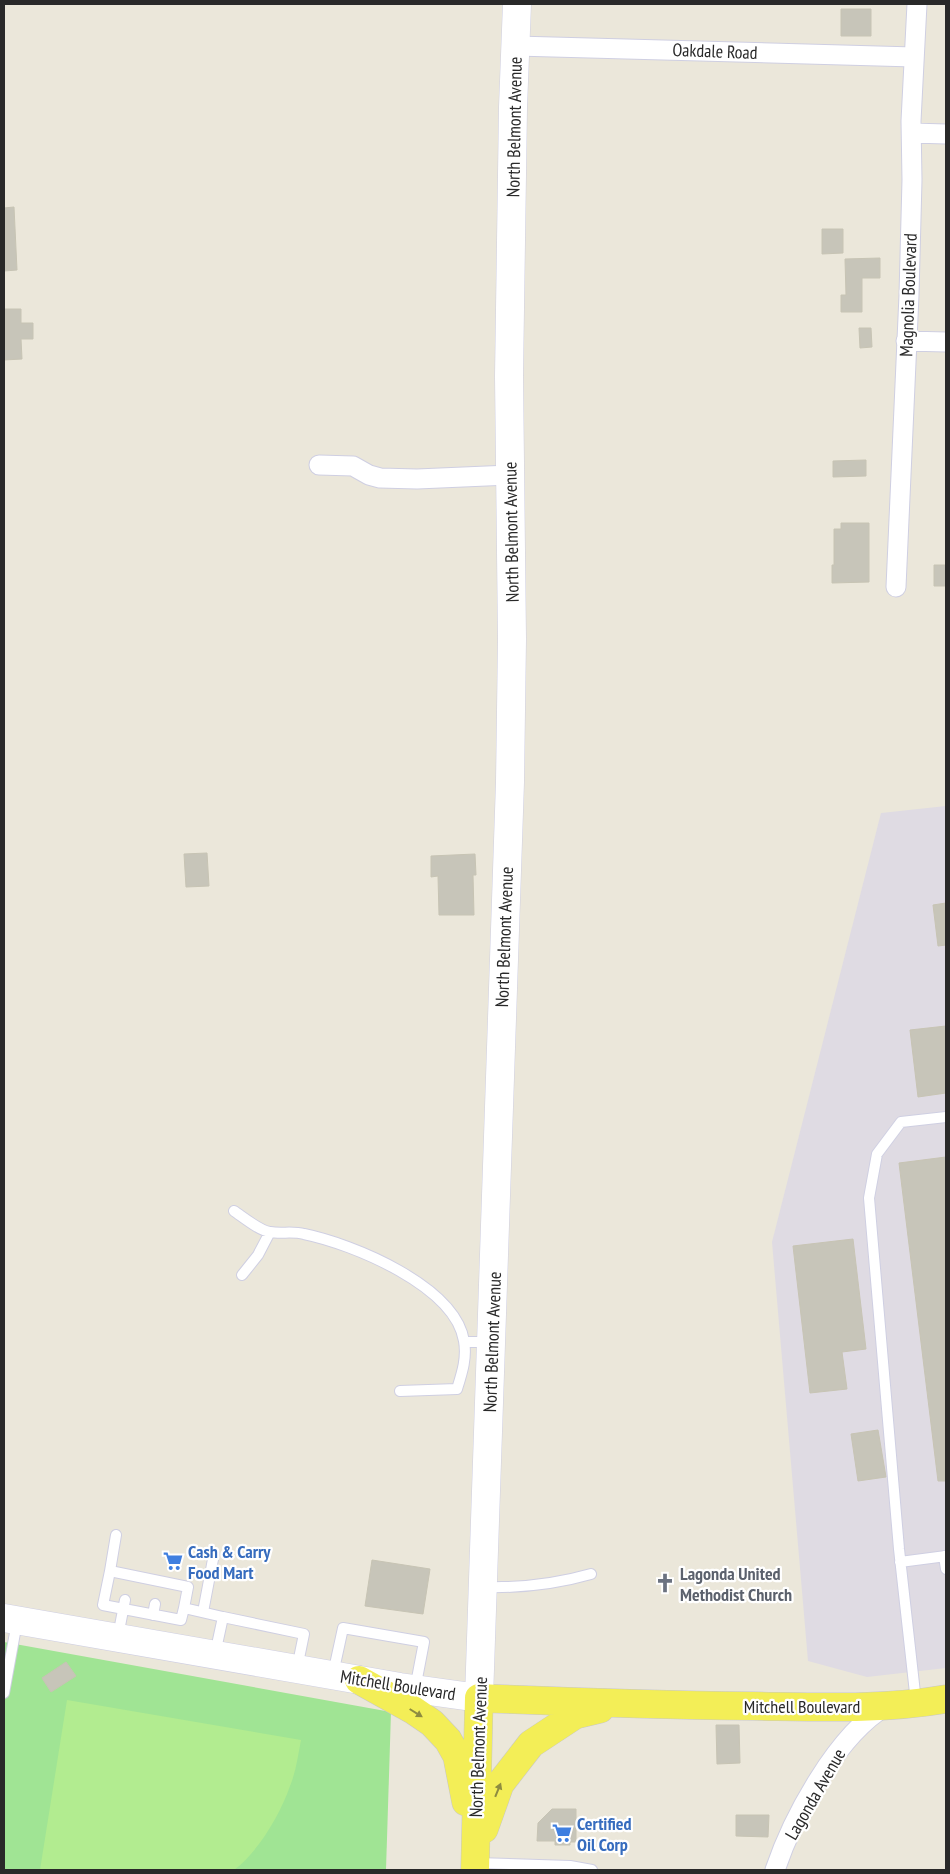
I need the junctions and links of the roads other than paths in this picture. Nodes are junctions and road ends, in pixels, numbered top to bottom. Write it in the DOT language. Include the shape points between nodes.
graph roads {
  1 [pos="517,4"];
  2 [pos="917,4"];
  3 [pos="516,46"];
  4 [pos="914,57"];
  5 [pos="912,133"];
  6 [pos="946,134"];
  7 [pos="906,341"];
  8 [pos="946,342"];
  9 [pos="320,465"];
  10 [pos="510,475"];
  11 [pos="896,587"];
  12 [pos="946,1117"];
  13 [pos="234,1211"];
  14 [pos="270,1232"];
  15 [pos="242,1275"];
  16 [pos="464,1342"];
  17 [pos="492,1342"];
  18 [pos="400,1390"];
  19 [pos="116,1535"];
  20 [pos="214,1554"];
  21 [pos="945,1556"];
  22 [pos="900,1562"];
  23 [pos="946,1569"];
  24 [pos="110,1571"];
  25 [pos="591,1574"];
  26 [pos="484,1587"];
  27 [pos="124,1604"];
  28 [pos="154,1604"];
  29 [pos="184,1608"];
  30 [pos="203,1612"];
  31 [pos="153,1615"];
  32 [pos="223,1617"];
  33 [pos="10,1620"];
  34 [pos="118,1638"];
  35 [pos="215,1656"];
  36 [pos="297,1669"];
  37 [pos="5,1677"];
  38 [pos="346,1678"];
  39 [pos="415,1689"];
  40 [pos="4,1693"];
  41 [pos="480,1698"];
  42 [pos="946,1699"];
  43 [pos="916,1703"];
  44 [pos="621,1704"];
  45 [pos="886,1706"];
  46 [pos="475,1862"];
  47 [pos="592,1870"];
  48 [pos="775,1870"];
  1 -- 3 [label="street, North Belmont Avenue"];
  2 -- 4 [label="street, Magnolia Boulevard"];
  3 -- 4 [label="street, Oakdale Road"];
  3 -- 10 [label="street, North Belmont Avenue"];
  4 -- 5 [label="street, Magnolia Boulevard"];
  5 -- 6 [label="street"];
  5 -- 7 [label="street, Magnolia Boulevard"];
  7 -- 8 [label="street"];
  7 -- 11 [label="street, Magnolia Boulevard"];
  9 -- 10 [label="street" via="353,466 380,478"];
  10 -- 17 [label="street, North Belmont Avenue" via="510,782"];
  12 -- 22 [label="lane" via="901,1122 877,1154 869,1198"];
  13 -- 14 [label="lane"];
  14 -- 15 [label="lane"];
  14 -- 16 [label="lane" via="303,1233 322,1238 408,1274 436,1296 456,1320"];
  16 -- 17 [label="lane"];
  16 -- 18 [label="lane" via="464,1367 456,1389"];
  17 -- 26 [label="street, North Belmont Avenue"];
  19 -- 24 [label="lane"];
  20 -- 30 [label="lane"];
  21 -- 22 [label="lane"];
  21 -- 23 [label="lane"];
  22 -- 43 [label="lane"];
  24 -- 27 [label="lane" via="103,1605"];
  24 -- 29 [label="lane" via="129,1580 188,1587"];
  25 -- 26 [label="lane" via="516,1588"];
  26 -- 41 [label="street, North Belmont Avenue"];
  27 -- 31 [label="lane"];
  27 -- 34 [label="lane"];
  28 -- 31 [label="lane"];
  29 -- 30 [label="lane"];
  29 -- 31 [label="lane" via="181,1620"];
  30 -- 32 [label="lane"];
  32 -- 35 [label="lane"];
  32 -- 36 [label="lane" via="304,1634"];
  33 -- 34 [label="street, Mitchell Boulevard"];
  33 -- 37 [label="lane"];
  34 -- 35 [label="street, Mitchell Boulevard"];
  35 -- 36 [label="street, Mitchell Boulevard"];
  36 -- 38 [label="street, Mitchell Boulevard"];
  37 -- 40 [label="lane"];
  38 -- 39 [label="street, Mitchell Boulevard"];
  38 -- 39 [label="lane" via="343,1628 424,1642"];
  38 -- 46 [label="main road, one-way" via="413,1710 448,1740 457,1756"];
  39 -- 41 [label="street, Mitchell Boulevard"];
  41 -- 44 [label="main road, Mitchell Boulevard"];
  41 -- 46 [label="main road, North Belmont Avenue"];
  42 -- 43 [label="main road"];
  43 -- 45 [label="main road"];
  44 -- 45 [label="main road, Mitchell Boulevard"];
  46 -- 44 [label="main road, one-way" via="500,1784 531,1744 575,1715"];
  45 -- 48 [label="street, Lagonda Avenue" via="861,1724 822,1776 794,1826"];
  46 -- 47 [label="lane"];
}
